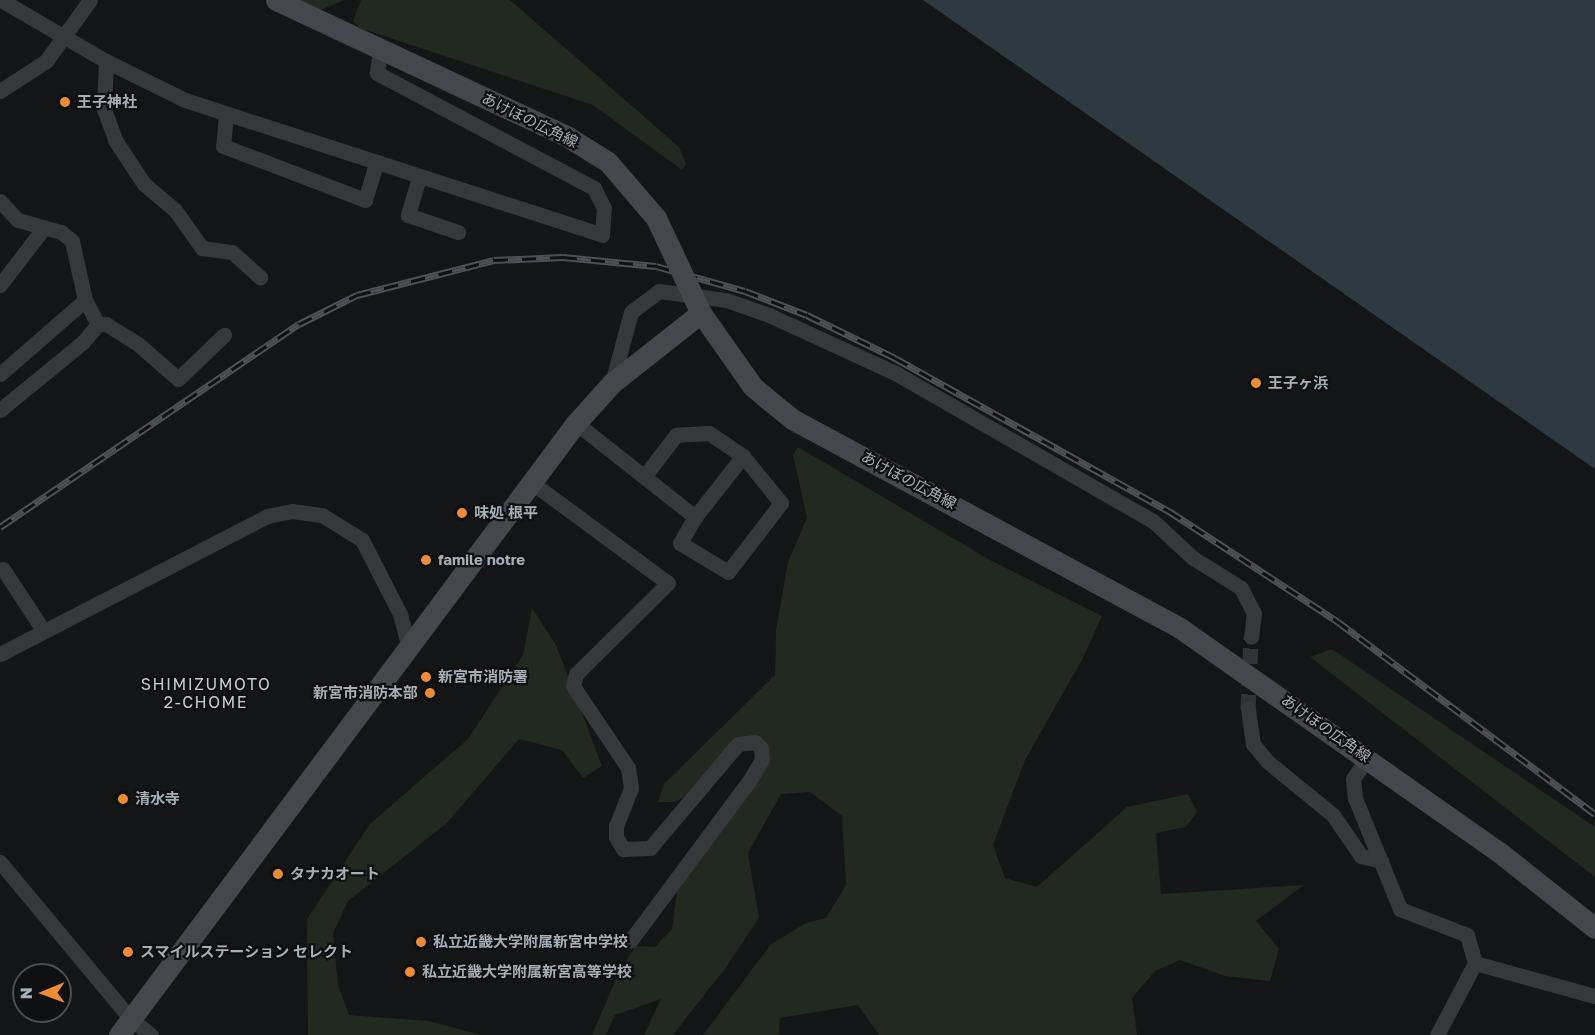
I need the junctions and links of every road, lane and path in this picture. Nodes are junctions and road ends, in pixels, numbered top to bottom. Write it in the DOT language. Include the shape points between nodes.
graph roads {
  1 [pos="1,0"];
  2 [pos="90,0"];
  3 [pos="276,0"];
  4 [pos="63,38"];
  5 [pos="380,50"];
  6 [pos="106,61"];
  7 [pos="0,91"];
  8 [pos="226,114"];
  9 [pos="376,164"];
  10 [pos="419,178"];
  11 [pos="0,201"];
  12 [pos="43,229"];
  13 [pos="458,232"];
  14 [pos="260,277"];
  15 [pos="0,285"];
  16 [pos="85,300"];
  17 [pos="702,313"];
  18 [pos="98,324"];
  19 [pos="224,335"];
  20 [pos="0,374"];
  21 [pos="612,382"];
  22 [pos="0,410"];
  23 [pos="576,423"];
  24 [pos="743,456"];
  25 [pos="646,474"];
  26 [pos="531,482"];
  27 [pos="695,517"];
  28 [pos="3,569"];
  29 [pos="44,630"];
  30 [pos="1251,637"];
  31 [pos="409,647"];
  32 [pos="0,654"];
  33 [pos="1248,710"];
  34 [pos="1367,758"];
  35 [pos="1381,861"];
  36 [pos="0,862"];
  37 [pos="1595,928"];
  38 [pos="630,941"];
  39 [pos="1475,963"];
  40 [pos="1595,996"];
  41 [pos="125,1027"];
  42 [pos="150,1035"];
  43 [pos="1437,1035"];
  1 -- 4 [label="street"];
  2 -- 4 [label="street"];
  3 -- 5 [label="main road, あけぼの広角線"];
  4 -- 6 [label="street"];
  4 -- 7 [label="street" via="46,61"];
  5 -- 10 [label="street" via="377,73 594,188 604,208 602,235"];
  5 -- 17 [label="main road, あけぼの広角線, bridge" via="568,136 608,162 656,218"];
  6 -- 8 [label="street" via="184,100"];
  6 -- 14 [label="street" via="104,109 116,140 144,184 175,210 202,248 232,252"];
  8 -- 9 [label="street"];
  8 -- 9 [label="street" via="223,146 365,200"];
  9 -- 10 [label="street"];
  10 -- 13 [label="street" via="408,215"];
  11 -- 12 [label="street" via="18,220"];
  12 -- 15 [label="street"];
  12 -- 16 [label="street" via="61,232 72,241"];
  16 -- 18 [label="street"];
  16 -- 20 [label="street"];
  17 -- 21 [label="main road"];
  17 -- 34 [label="main road, あけぼの広角線" via="753,387 792,419 1180,627"];
  18 -- 19 [label="street" via="106,324 138,344 178,379"];
  18 -- 22 [label="street" via="83,342"];
  21 -- 23 [label="main road"];
  21 -- 30 [label="street" via="631,312 660,291 726,300 769,315 897,374 1153,521 1193,558 1241,588 1254,613"];
  23 -- 25 [label="street"];
  23 -- 26 [label="main road"];
  24 -- 25 [label="street" via="709,433 676,435"];
  24 -- 27 [label="street"];
  24 -- 27 [label="street" via="781,503 728,572 680,543"];
  25 -- 27 [label="street"];
  26 -- 31 [label="main road"];
  26 -- 38 [label="street" via="668,583 576,674 573,686 628,768 631,788 616,826 616,837 623,849 650,848 738,744 755,742 761,748 762,760 749,781"];
  28 -- 29 [label="street"];
  29 -- 31 [label="street" via="267,516 292,511 322,515 362,540 400,614"];
  29 -- 32 [label="street"];
  31 -- 41 [label="main road"];
  33 -- 35 [label="street" via="1253,744 1260,753 1333,815 1361,856"];
  34 -- 35 [label="street" via="1353,785"];
  34 -- 37 [label="main road, あけぼの広角線" via="1499,852"];
  35 -- 39 [label="street" via="1400,909 1467,935"];
  36 -- 41 [label="street"];
  39 -- 40 [label="street"];
  39 -- 43 [label="street"];
  41 -- 42 [label="street"];
}
